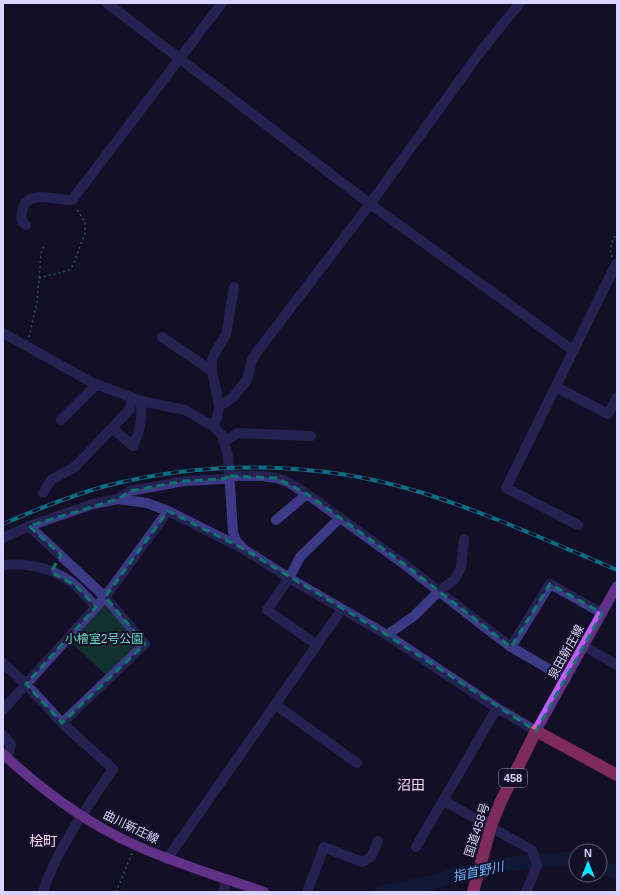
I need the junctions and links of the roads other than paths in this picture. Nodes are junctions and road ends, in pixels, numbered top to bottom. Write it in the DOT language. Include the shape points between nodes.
graph roads {
  1 [pos="107,3"];
  2 [pos="222,3"];
  3 [pos="520,3"];
  4 [pos="179,58"];
  5 [pos="370,204"];
  6 [pos="26,225"];
  7 [pos="615,270"];
  8 [pos="234,287"];
  9 [pos="3,333"];
  10 [pos="162,337"];
  11 [pos="574,351"];
  12 [pos="212,371"];
  13 [pos="97,384"];
  14 [pos="556,387"];
  15 [pos="617,398"];
  16 [pos="137,399"];
  17 [pos="220,405"];
  18 [pos="61,420"];
  19 [pos="213,426"];
  20 [pos="112,428"];
  21 [pos="311,436"];
  22 [pos="224,442"];
  23 [pos="230,476"];
  24 [pos="43,494"];
  25 [pos="307,494"];
  26 [pos="118,499"];
  27 [pos="168,511"];
  28 [pos="340,518"];
  29 [pos="276,520"];
  30 [pos="578,525"];
  31 [pos="29,526"];
  32 [pos="3,538"];
  33 [pos="464,539"];
  34 [pos="242,548"];
  35 [pos="61,555"];
  36 [pos="3,565"];
  37 [pos="51,572"];
  38 [pos="289,578"];
  39 [pos="617,586"];
  40 [pos="439,591"];
  41 [pos="105,597"];
  42 [pos="614,600"];
  43 [pos="96,607"];
  44 [pos="342,609"];
  45 [pos="602,613"];
  46 [pos="388,635"];
  47 [pos="317,645"];
  48 [pos="584,646"];
  49 [pos="511,647"];
  50 [pos="3,663"];
  51 [pos="617,665"];
  52 [pos="566,679"];
  53 [pos="26,684"];
  54 [pos="276,705"];
  55 [pos="496,708"];
  56 [pos="3,710"];
  57 [pos="62,723"];
  58 [pos="536,731"];
  59 [pos="3,735"];
  60 [pos="5,757"];
  61 [pos="357,763"];
  62 [pos="617,775"];
  63 [pos="444,800"];
  64 [pos="81,816"];
  65 [pos="491,826"];
  66 [pos="378,841"];
  67 [pos="416,847"];
  68 [pos="168,859"];
  69 [pos="228,879"];
  70 [pos="474,890"];
  71 [pos="43,892"];
  72 [pos="223,892"];
  73 [pos="264,892"];
  74 [pos="307,892"];
  75 [pos="526,892"];
  1 -- 4 [label="street"];
  2 -- 4 [label="street"];
  3 -- 5 [label="street" via="484,47"];
  4 -- 5 [label="street"];
  4 -- 6 [label="street" via="72,200 38,196 32,199 24,205 22,211 22,222"];
  5 -- 11 [label="street"];
  5 -- 17 [label="street" via="257,352 252,360 247,380 233,397"];
  7 -- 11 [label="street"];
  8 -- 12 [label="street" via="226,335 212,360"];
  9 -- 13 [label="street"];
  10 -- 12 [label="street"];
  11 -- 14 [label="street"];
  12 -- 17 [label="street"];
  13 -- 16 [label="street"];
  13 -- 18 [label="street"];
  14 -- 15 [label="street" via="608,414"];
  14 -- 30 [label="street" via="506,488"];
  16 -- 19 [label="street" via="185,410"];
  16 -- 20 [label="street"];
  16 -- 20 [label="street" via="142,421 133,446"];
  17 -- 19 [label="street"];
  19 -- 22 [label="street" via="222,435"];
  20 -- 24 [label="street" via="75,467 51,480"];
  21 -- 22 [label="street" via="238,433"];
  22 -- 23 [label="street"];
  23 -- 25 [label="street" via="277,478"];
  23 -- 26 [label="street" via="130,491"];
  23 -- 34 [label="street" via="233,532"];
  25 -- 28 [label="street"];
  25 -- 29 [label="street"];
  26 -- 27 [label="street" via="147,503"];
  26 -- 31 [label="street" via="93,504"];
  27 -- 34 [label="street"];
  27 -- 41 [label="street"];
  28 -- 38 [label="street" via="300,557"];
  28 -- 40 [label="street"];
  31 -- 32 [label="street"];
  31 -- 35 [label="street"];
  33 -- 40 [label="street" via="461,568 454,580"];
  34 -- 38 [label="street"];
  35 -- 37 [label="street"];
  35 -- 41 [label="street"];
  36 -- 37 [label="street" via="28,564"];
  37 -- 43 [label="street" via="76,586"];
  38 -- 44 [label="street"];
  38 -- 47 [label="street" via="267,610"];
  39 -- 42 [label="main road, 泉田新庄線"];
  40 -- 46 [label="street" via="414,616"];
  40 -- 49 [label="street"];
  41 -- 43 [label="street"];
  41 -- 57 [label="street" via="145,644"];
  42 -- 45 [label="main road, 泉田新庄線"];
  43 -- 53 [label="street"];
  44 -- 46 [label="street"];
  44 -- 47 [label="street"];
  45 -- 48 [label="main road, 泉田新庄線"];
  45 -- 49 [label="street" via="550,584"];
  46 -- 55 [label="street"];
  47 -- 54 [label="street"];
  48 -- 51 [label="street"];
  48 -- 52 [label="main road, 泉田新庄線"];
  49 -- 52 [label="street"];
  50 -- 53 [label="street"];
  52 -- 58 [label="main road, 泉田新庄線"];
  53 -- 56 [label="street"];
  53 -- 57 [label="street"];
  54 -- 61 [label="street"];
  54 -- 68 [label="street"];
  55 -- 58 [label="street"];
  55 -- 63 [label="street"];
  57 -- 64 [label="street" via="113,769"];
  58 -- 62 [label="highway"];
  58 -- 65 [label="highway, 国道458号 / 458"];
  59 -- 60 [label="street" via="11,744"];
  60 -- 64 [label="main road, 曲川新庄線"];
  63 -- 65 [label="street"];
  63 -- 67 [label="street"];
  64 -- 68 [label="main road, 曲川新庄線" via="111,834"];
  64 -- 71 [label="street" via="46,880"];
  65 -- 70 [label="highway, 国道458号 / 458"];
  65 -- 75 [label="street" via="532,850 536,866"];
  66 -- 74 [label="street" via="371,858 362,862 324,847"];
  68 -- 69 [label="main road, 曲川新庄線"];
  69 -- 72 [label="street"];
  69 -- 73 [label="main road, 曲川新庄線"];
}
